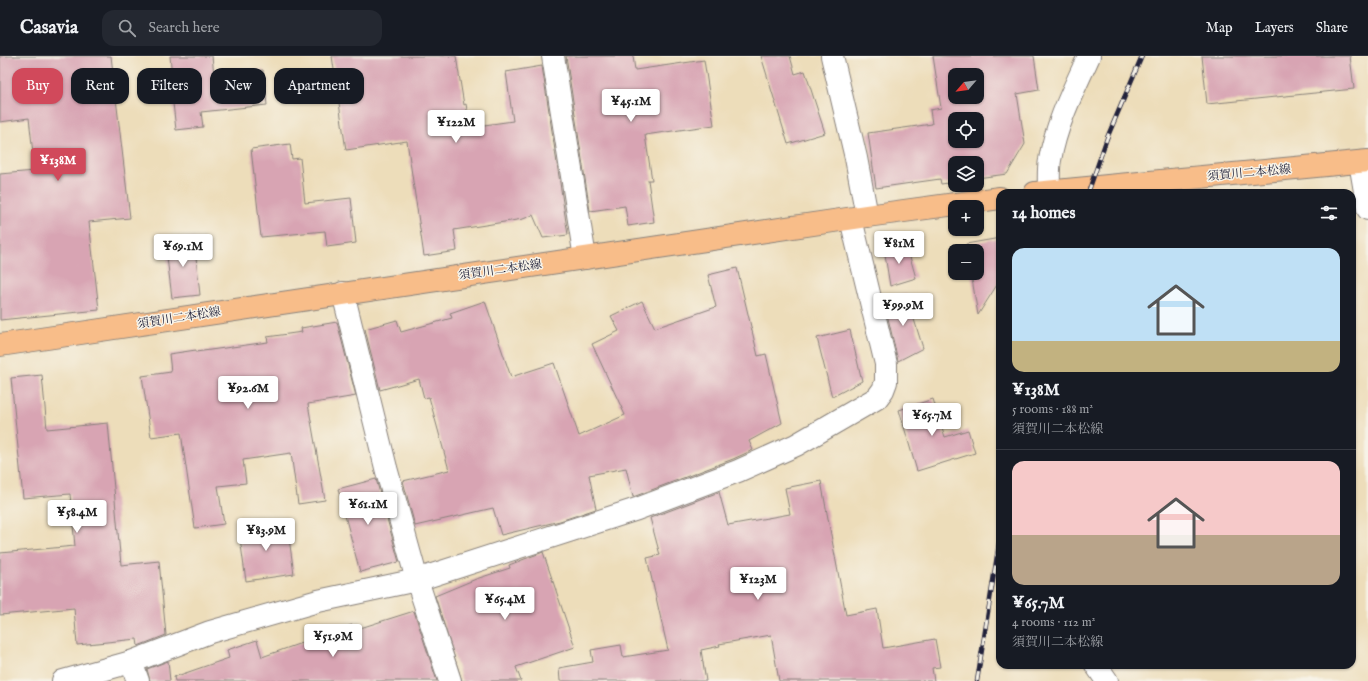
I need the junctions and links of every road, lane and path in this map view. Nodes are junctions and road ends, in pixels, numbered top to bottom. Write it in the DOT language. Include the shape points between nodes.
graph roads {
  1 [pos="553,56"];
  2 [pos="832,56"];
  3 [pos="1088,56"];
  4 [pos="1364,162"];
  5 [pos="1043,189"];
  6 [pos="1074,189"];
  7 [pos="996,199"];
  8 [pos="1368,209"];
  9 [pos="859,217"];
  10 [pos="585,258"];
  11 [pos="343,293"];
  12 [pos="0,345"];
  13 [pos="417,580"];
  14 [pos="1099,669"];
  15 [pos="135,671"];
  16 [pos="63,681"];
  17 [pos="450,681"];
  18 [pos="1107,681"];
  1 -- 10 [label="street"];
  2 -- 9 [label="street" via="856,158"];
  3 -- 5 [label="street" via="1056,134"];
  4 -- 6 [label="main road, 須賀川二本松線"];
  4 -- 8 [label="street"];
  7 -- 9 [label="main road, 須賀川二本松線"];
  9 -- 10 [label="main road, 須賀川二本松線"];
  9 -- 13 [label="street" via="886,364 886,382 876,398 796,445 738,471 637,508"];
  10 -- 11 [label="main road, 須賀川二本松線"];
  11 -- 12 [label="main road, 須賀川二本松線"];
  11 -- 13 [label="street" via="386,468"];
  13 -- 15 [label="street" via="318,601 210,632"];
  13 -- 17 [label="street"];
  14 -- 18 [label="street"];
  15 -- 16 [label="street"];
}
